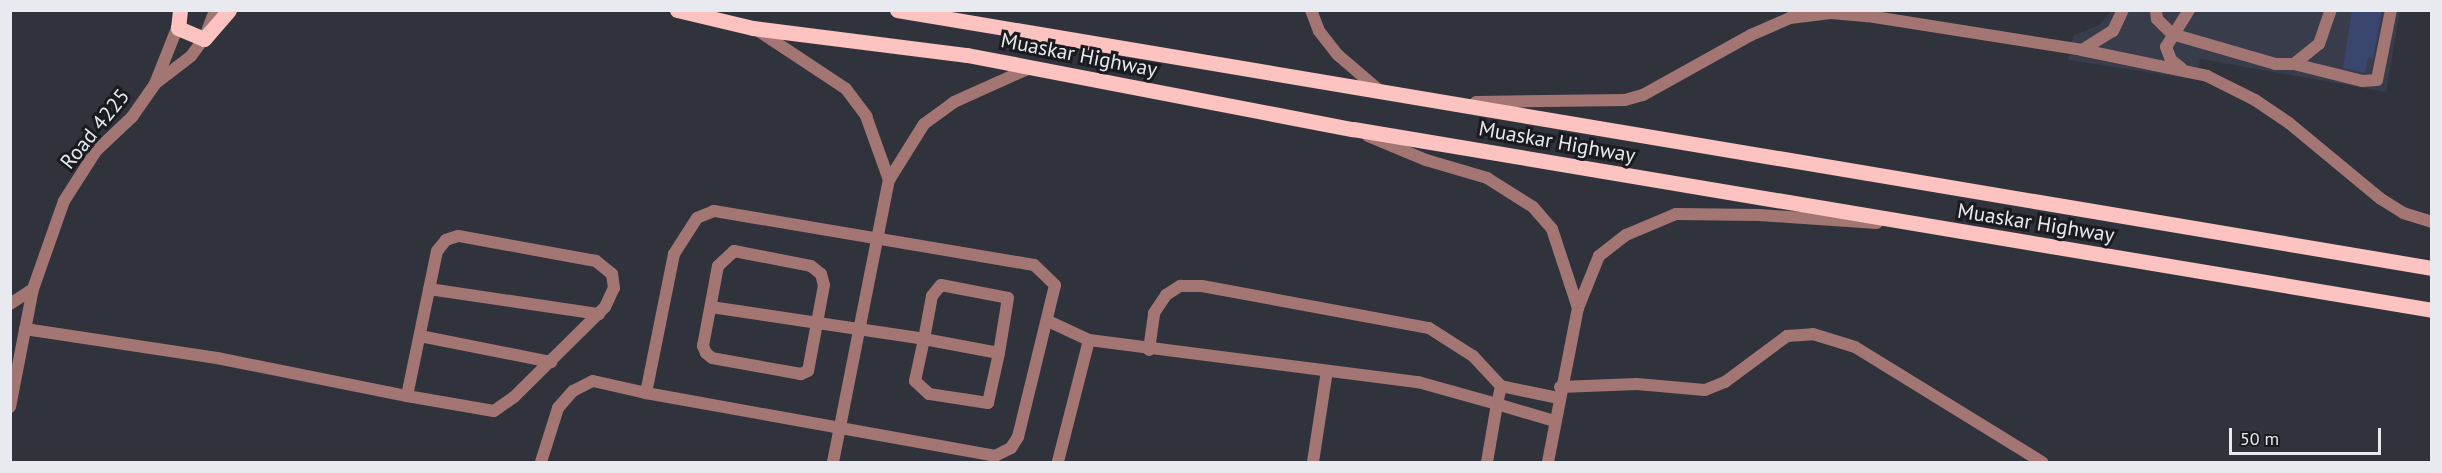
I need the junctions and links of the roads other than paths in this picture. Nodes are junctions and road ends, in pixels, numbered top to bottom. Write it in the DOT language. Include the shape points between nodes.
graph roads {
  1 [pos="180,10"];
  2 [pos="185,10"];
  3 [pos="215,10"];
  4 [pos="229,10"];
  5 [pos="677,10"];
  6 [pos="897,10"];
  7 [pos="1311,10"];
  8 [pos="2123,10"];
  9 [pos="2156,10"];
  10 [pos="2188,10"];
  11 [pos="2331,10"];
  12 [pos="2391,10"];
  13 [pos="177,28"];
  14 [pos="753,28"];
  15 [pos="2172,34"];
  16 [pos="204,39"];
  17 [pos="2082,50"];
  18 [pos="2294,64"];
  19 [pos="1032,67"];
  20 [pos="2181,68"];
  21 [pos="155,84"];
  22 [pos="1381,92"];
  23 [pos="1442,102"];
  24 [pos="1353,129"];
  25 [pos="889,180"];
  26 [pos="2432,222"];
  27 [pos="1920,226"];
  28 [pos="878,241"];
  29 [pos="2432,268"];
  30 [pos="33,289"];
  31 [pos="429,289"];
  32 [pos="10,304"];
  33 [pos="711,307"];
  34 [pos="1578,308"];
  35 [pos="2432,310"];
  36 [pos="599,314"];
  37 [pos="1048,321"];
  38 [pos="819,323"];
  39 [pos="25,329"];
  40 [pos="857,330"];
  41 [pos="420,336"];
  42 [pos="924,339"];
  43 [pos="1089,340"];
  44 [pos="1149,350"];
  45 [pos="999,353"];
  46 [pos="551,362"];
  47 [pos="1328,371"];
  48 [pos="12,383"];
  49 [pos="1501,386"];
  50 [pos="646,393"];
  51 [pos="1559,393"];
  52 [pos="407,396"];
  53 [pos="1497,404"];
  54 [pos="10,407"];
  55 [pos="1554,421"];
  56 [pos="839,426"];
  57 [pos="541,462"];
  58 [pos="833,462"];
  59 [pos="1058,462"];
  60 [pos="1313,462"];
  61 [pos="1487,462"];
  62 [pos="1548,462"];
  63 [pos="2042,462"];
  1 -- 13 [label="main road"];
  2 -- 13 [label="street, Road 4225"];
  3 -- 16 [label="street, Road 4225"];
  4 -- 16 [label="main road"];
  5 -- 14 [label="main road, Muaskar Highway"];
  6 -- 22 [label="main road, Muaskar Highway"];
  7 -- 22 [label="street" via="1319,31 1338,55"];
  8 -- 17 [label="street" via="2113,31"];
  9 -- 15 [label="street" via="2157,20"];
  10 -- 15 [label="street"];
  11 -- 18 [label="street" via="2319,44"];
  12 -- 18 [label="street" via="2377,80 2362,81"];
  13 -- 16 [label="main road"];
  13 -- 21 [label="street, Road 4225"];
  14 -- 19 [label="main road, Muaskar Highway"];
  14 -- 25 [label="street" via="846,89 866,116"];
  15 -- 18 [label="street" via="2275,64"];
  15 -- 20 [label="street" via="2167,52"];
  16 -- 21 [label="street, Road 4225" via="180,66"];
  17 -- 20 [label="street"];
  17 -- 23 [label="street" via="1830,13 1790,18 1652,90 1625,100 1569,104"];
  19 -- 24 [label="main road, Muaskar Highway"];
  19 -- 25 [label="street" via="954,102 924,124"];
  20 -- 26 [label="street" via="2226,84 2255,100 2329,153 2381,199 2403,213"];
  21 -- 30 [label="street, Road 4225" via="132,117 96,151 81,172 64,201"];
  22 -- 23 [label="main road, Muaskar Highway"];
  23 -- 29 [label="main road, Muaskar Highway"];
  24 -- 27 [label="main road, Muaskar Highway"];
  24 -- 34 [label="street" via="1426,160 1487,178 1533,207 1552,229"];
  25 -- 28 [label="street"];
  27 -- 34 [label="street" via="1759,215 1676,214 1645,224 1599,256"];
  27 -- 35 [label="main road, Muaskar Highway"];
  28 -- 37 [label="street" via="1034,265 1055,285"];
  28 -- 40 [label="street"];
  28 -- 50 [label="street" via="714,211 697,219 674,254"];
  30 -- 32 [label="street"];
  30 -- 39 [label="street, Road 4225"];
  31 -- 36 [label="street"];
  31 -- 36 [label="street" via="437,251 446,240 458,236 596,261 612,274 615,288"];
  31 -- 41 [label="street"];
  33 -- 38 [label="street"];
  33 -- 38 [label="street" via="703,346 712,358 801,374 812,363"];
  33 -- 38 [label="street" via="718,266 734,251 811,266 824,285"];
  34 -- 51 [label="street"];
  36 -- 46 [label="street"];
  37 -- 43 [label="street"];
  37 -- 56 [label="street" via="1018,437 1003,452 995,456"];
  38 -- 40 [label="street"];
  39 -- 48 [label="street, Road 4225"];
  39 -- 52 [label="street" via="217,358"];
  40 -- 42 [label="street"];
  40 -- 56 [label="street"];
  41 -- 46 [label="street"];
  41 -- 52 [label="street"];
  42 -- 45 [label="street"];
  42 -- 45 [label="street" via="915,381 921,390 984,404 992,399"];
  42 -- 45 [label="street" via="932,296 940,285 1008,298"];
  43 -- 44 [label="street"];
  43 -- 59 [label="street"];
  44 -- 47 [label="street"];
  44 -- 49 [label="street" via="1154,313 1166,295 1180,286 1202,286 1429,328 1473,356"];
  46 -- 52 [label="street" via="494,411"];
  47 -- 53 [label="street" via="1418,382"];
  47 -- 60 [label="street"];
  48 -- 54 [label="street, Road 4225"];
  49 -- 51 [label="street"];
  49 -- 53 [label="street"];
  50 -- 56 [label="street"];
  50 -- 57 [label="street" via="593,381 573,391 558,408"];
  51 -- 55 [label="street"];
  51 -- 63 [label="street" via="1637,384 1705,390 1725,382 1787,336 1813,334 1855,347"];
  53 -- 55 [label="street"];
  53 -- 61 [label="street"];
  55 -- 62 [label="street"];
  56 -- 58 [label="street"];
}
